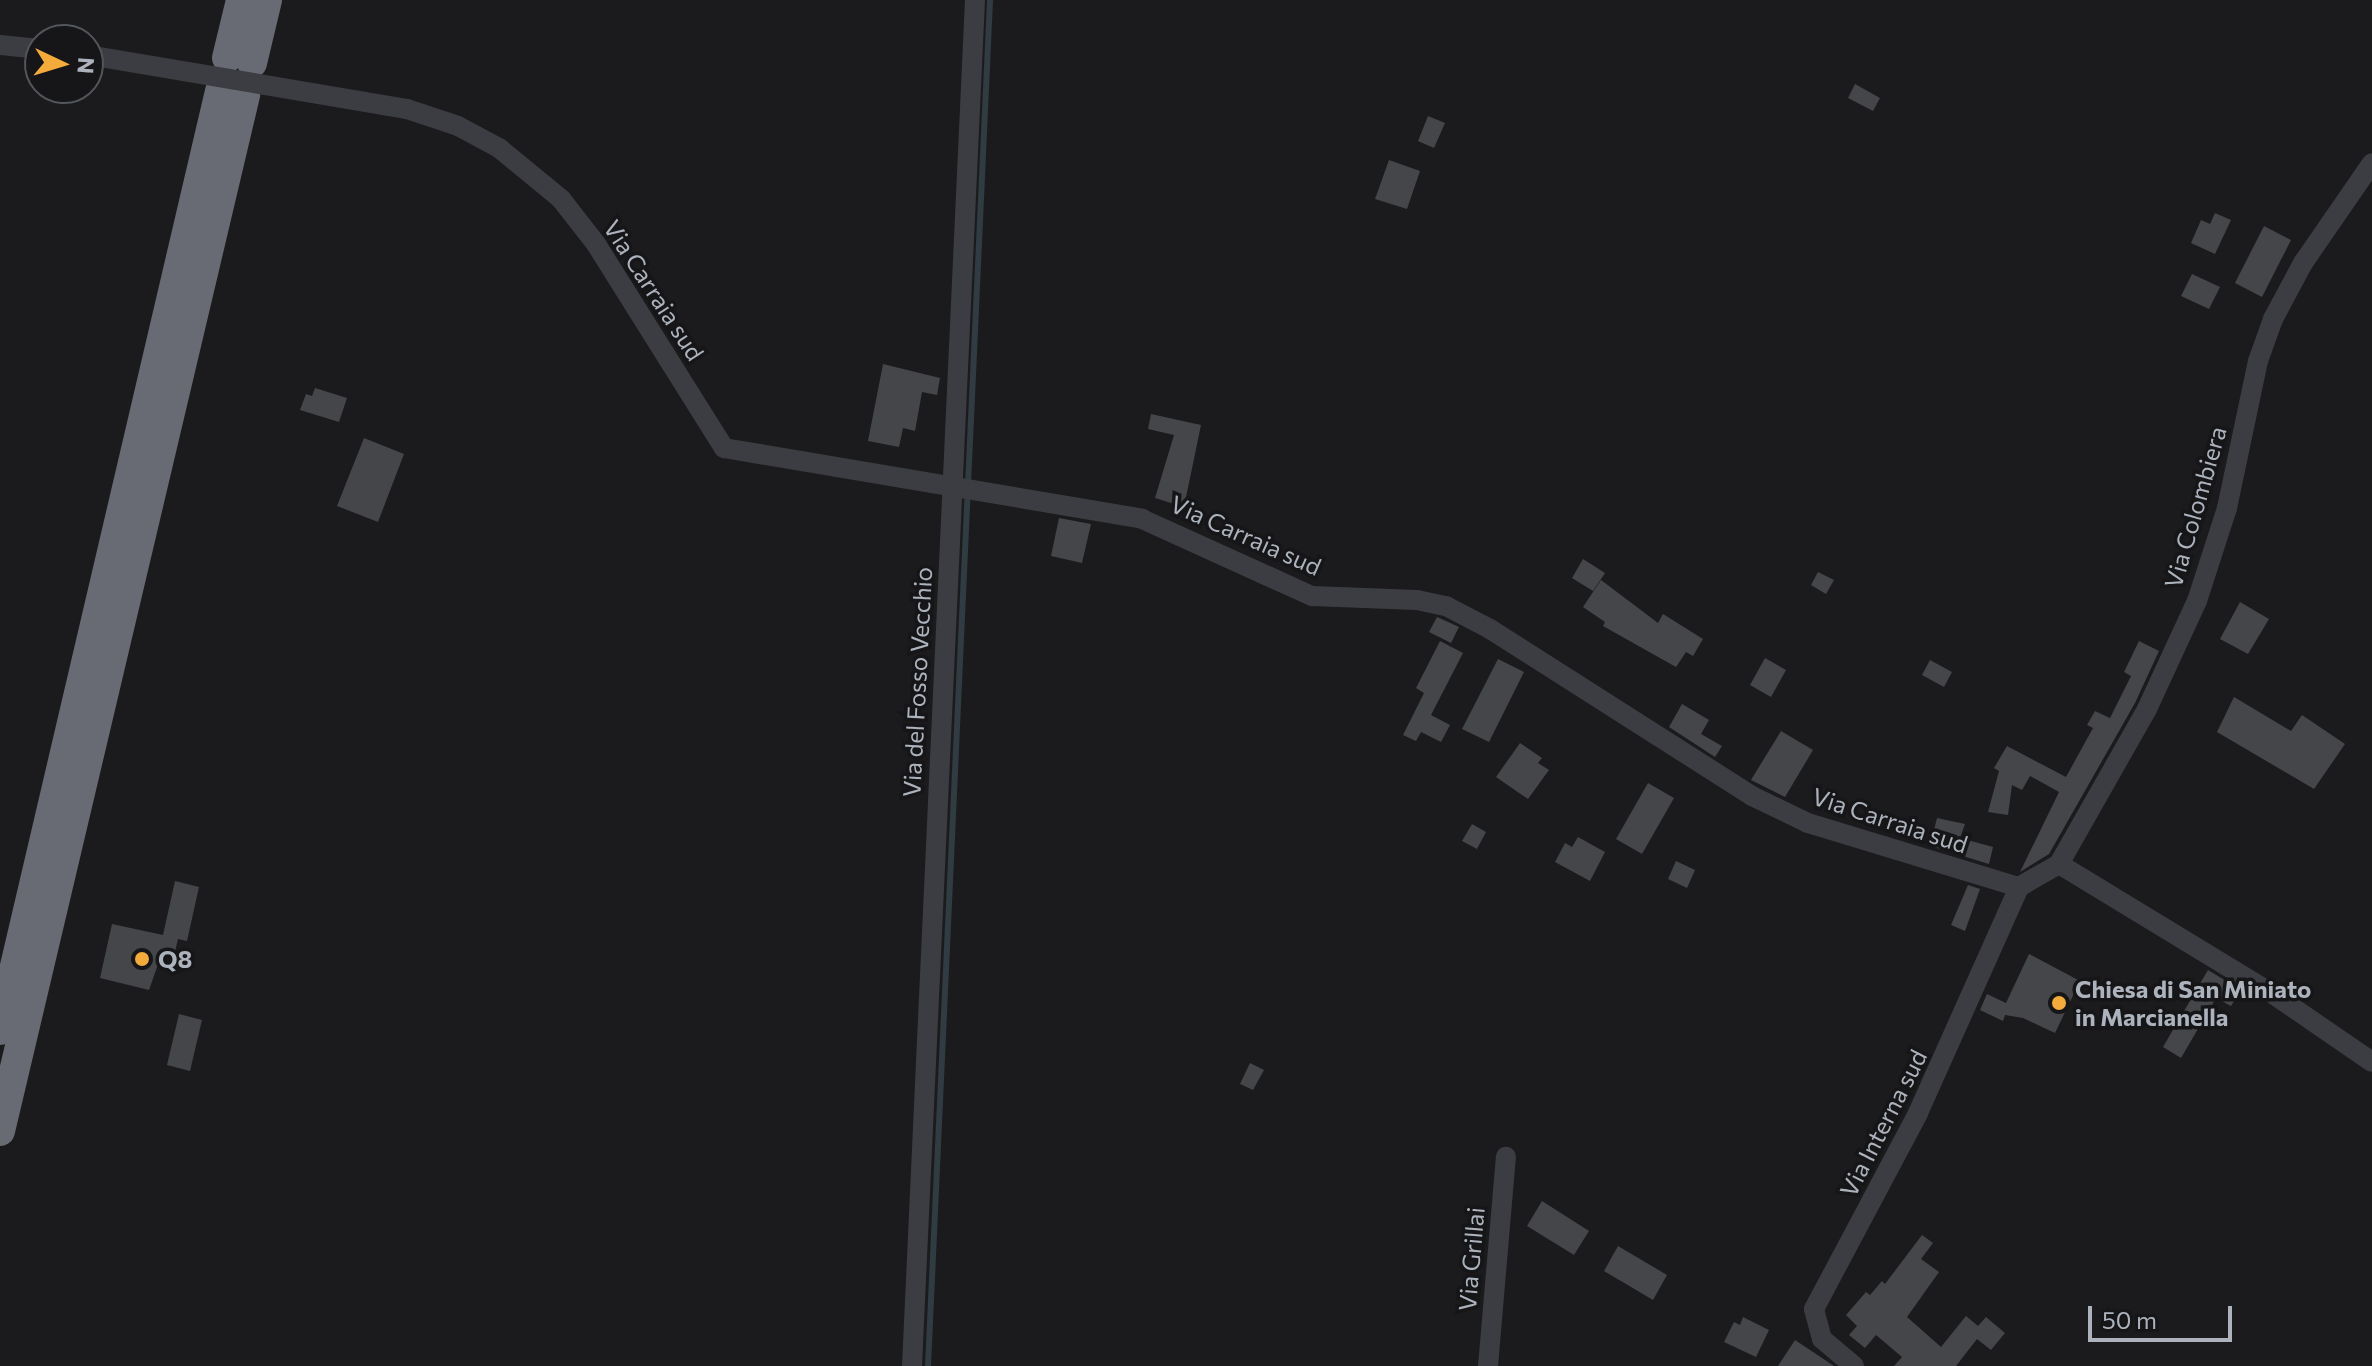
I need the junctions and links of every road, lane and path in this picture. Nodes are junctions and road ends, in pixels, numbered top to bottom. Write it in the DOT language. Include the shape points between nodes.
graph roads {
  1 [pos="241,0"];
  2 [pos="267,0"];
  3 [pos="975,0"];
  4 [pos="0,45"];
  5 [pos="24,47"];
  6 [pos="104,58"];
  7 [pos="2372,163"];
  8 [pos="964,489"];
  9 [pos="2059,864"];
  10 [pos="2019,887"];
  11 [pos="0,1030"];
  12 [pos="2372,1062"];
  13 [pos="0,1131"];
  14 [pos="1506,1157"];
  15 [pos="912,1366"];
  16 [pos="1488,1366"];
  17 [pos="1854,1366"];
  1 -- 2 [label="highway" via="240,61"];
  3 -- 8 [label="street, Via del Fosso Vecchio"];
  4 -- 5 [label="street"];
  6 -- 8 [label="street, Via Carraia sud, bridge" via="407,109 458,126 499,148 561,199 596,244 724,448"];
  7 -- 9 [label="street, Via Colombiera" via="2303,263 2273,319 2258,361 2227,508 2197,601 2147,709"];
  8 -- 10 [label="street, Via Carraia sud" via="1162,525 1312,596 1446,606 1788,815"];
  8 -- 15 [label="street, Via del Fosso Vecchio"];
  9 -- 10 [label="street"];
  9 -- 12 [label="street" via="2276,996"];
  10 -- 17 [label="street, Via Interna sud" via="1918,1113 1814,1309 1822,1339"];
  11 -- 13 [label="highway" via="232,93"];
  14 -- 16 [label="street, Via Grillai"];
}
